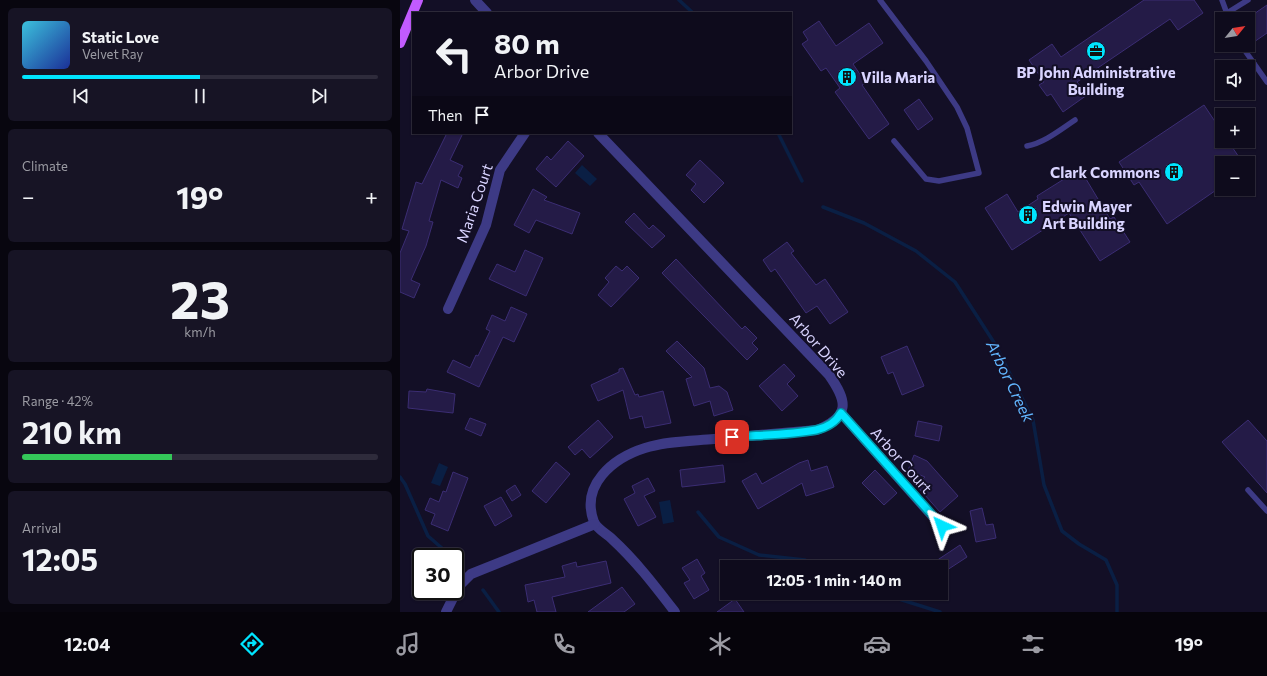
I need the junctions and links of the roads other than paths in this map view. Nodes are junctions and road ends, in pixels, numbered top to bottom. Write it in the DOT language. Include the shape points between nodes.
graph roads {
  1 [pos="418,0"];
  2 [pos="475,0"];
  3 [pos="880,0"];
  4 [pos="1222,0"];
  5 [pos="1248,0"];
  6 [pos="413,12"];
  7 [pos="486,12"];
  8 [pos="1226,12"];
  9 [pos="1233,12"];
  10 [pos="412,14"];
  11 [pos="400,43"];
  12 [pos="1255,65"];
  13 [pos="1267,82"];
  14 [pos="1075,120"];
  15 [pos="524,134"];
  16 [pos="599,134"];
  17 [pos="894,141"];
  18 [pos="1027,146"];
  19 [pos="448,309"];
  20 [pos="841,413"];
  21 [pos="1248,490"];
  22 [pos="1267,511"];
  23 [pos="595,524"];
  24 [pos="942,526"];
  25 [pos="446,612"];
  26 [pos="675,612"];
  1 -- 6 [label="main road"];
  2 -- 7 [label="street"];
  3 -- 17 [label="lane" via="926,61 956,107 967,128 979,173 939,181 926,179"];
  4 -- 8 [label="lane"];
  5 -- 9 [label="lane"];
  10 -- 11 [label="main road"];
  12 -- 13 [label="lane"];
  14 -- 18 [label="lane" via="1048,138"];
  15 -- 19 [label="street, Maria Court" via="500,170 486,225"];
  16 -- 20 [label="street, Arbor Drive" via="829,375 841,394"];
  20 -- 23 [label="street" via="831,424 817,430 676,442 630,454 607,469 596,481 590,498"];
  20 -- 24 [label="street, Arbor Court"];
  21 -- 22 [label="lane"];
  23 -- 25 [label="street" via="471,574 458,586"];
  23 -- 26 [label="street" via="637,564"];
}
